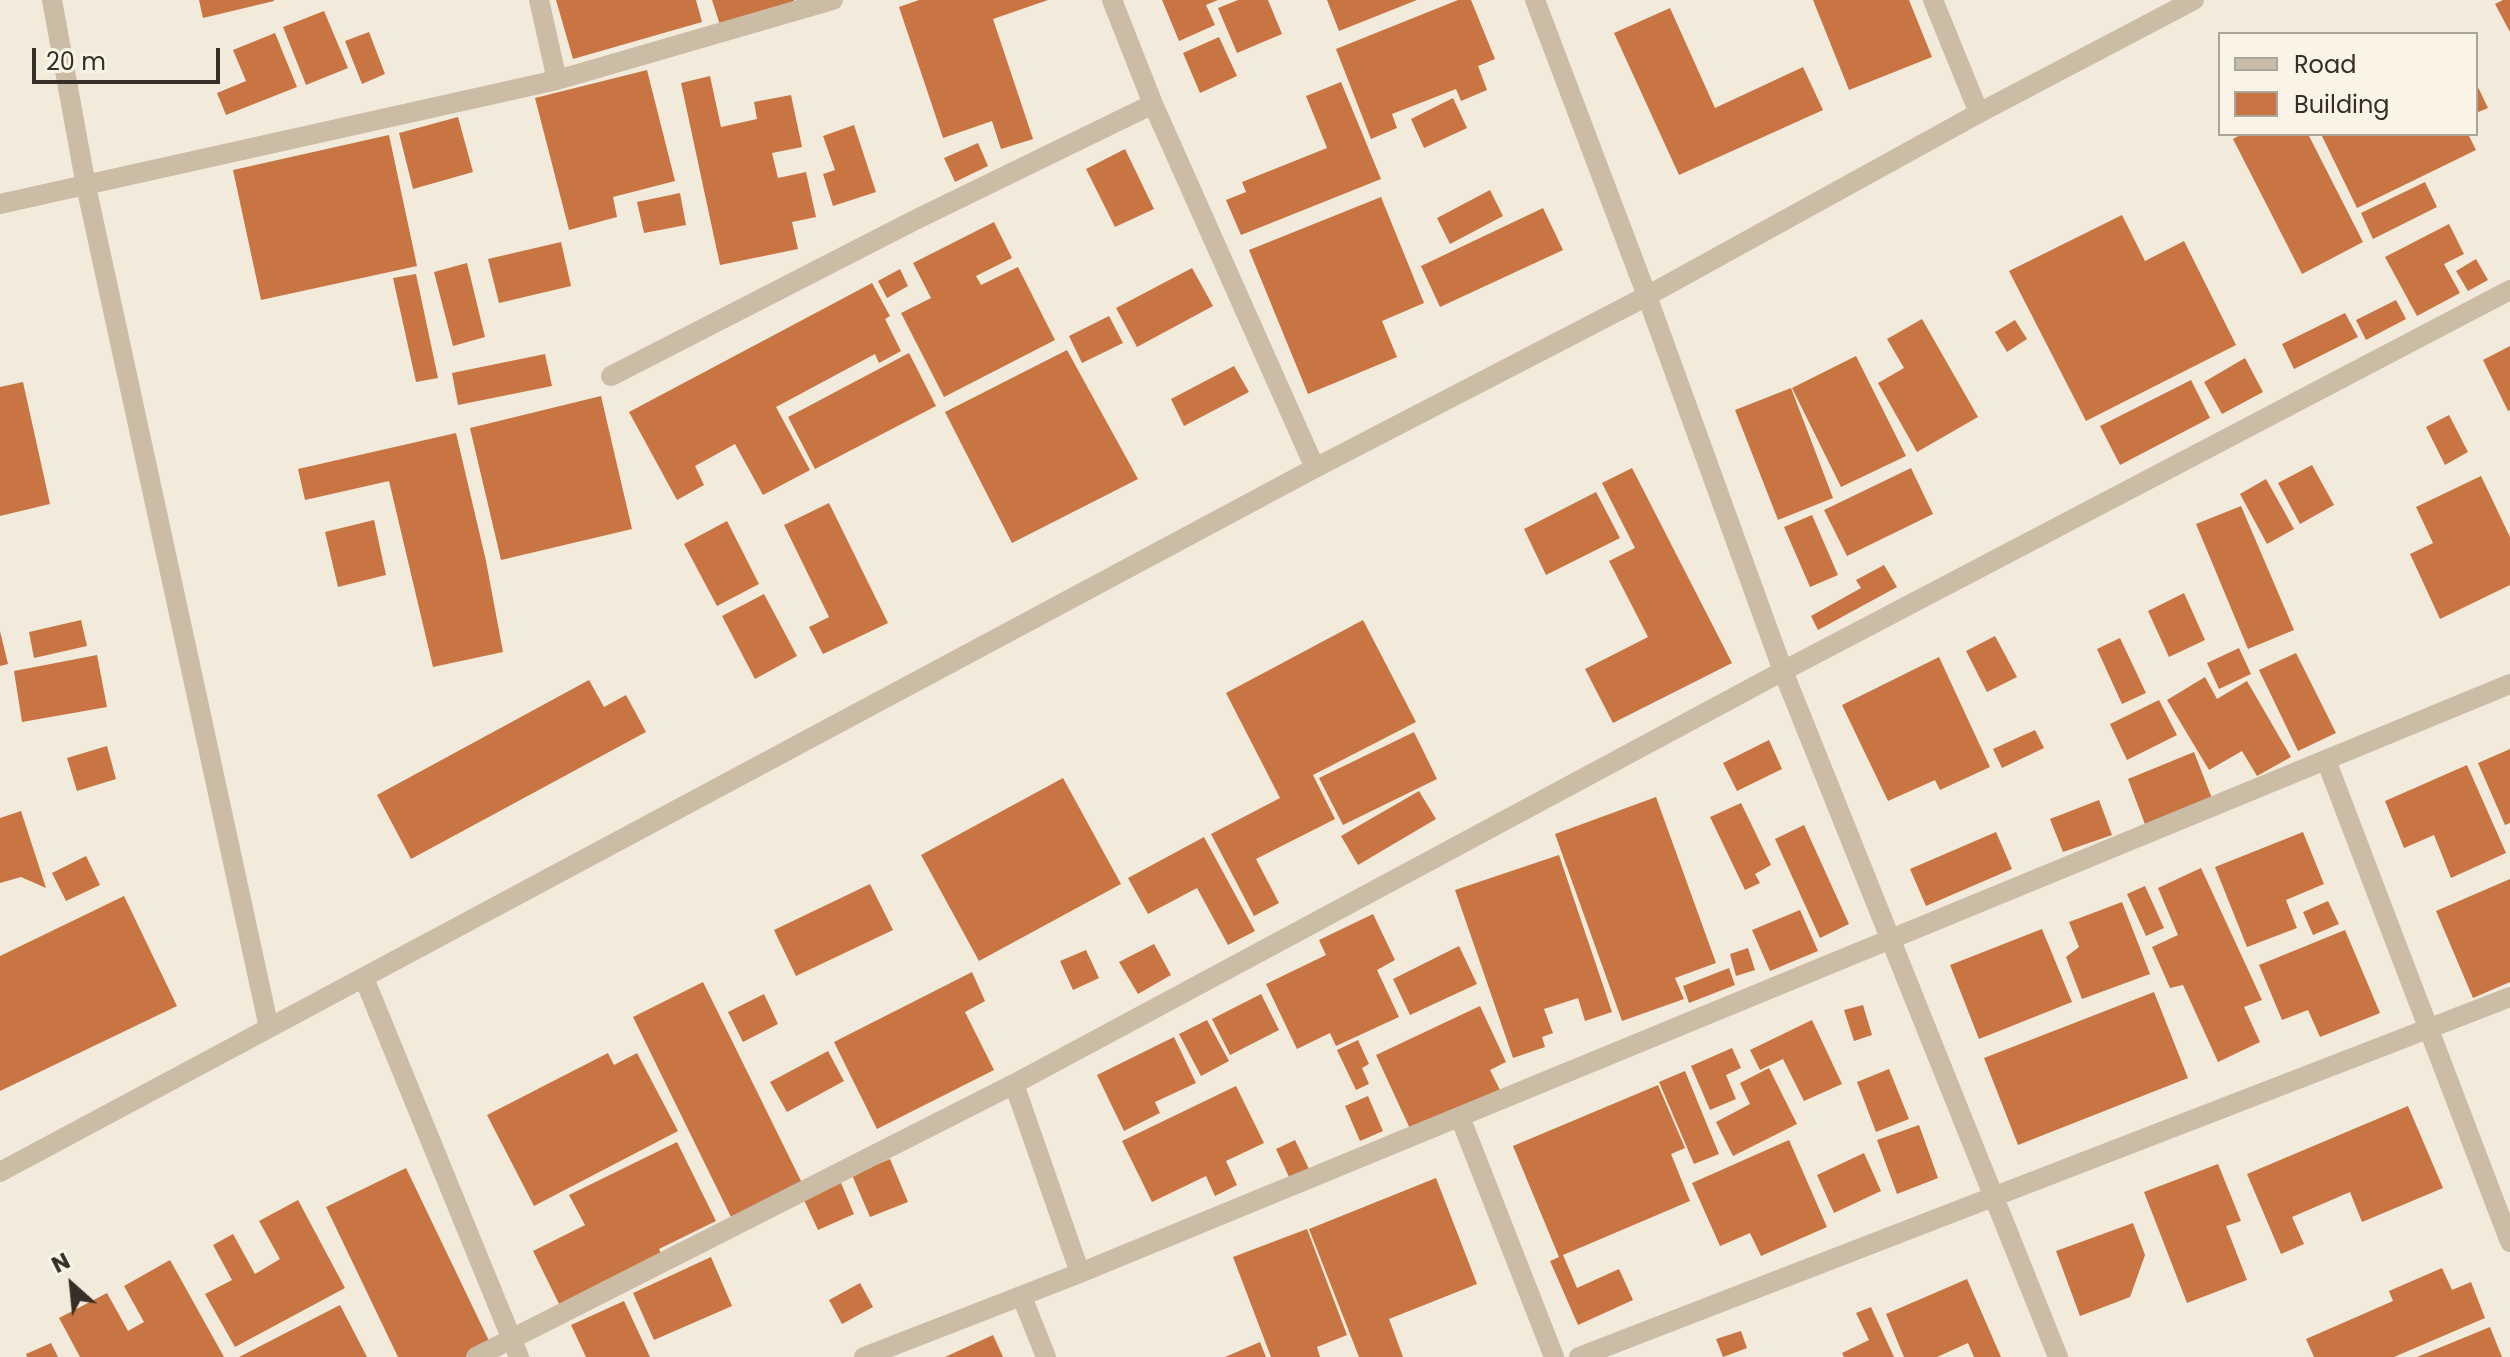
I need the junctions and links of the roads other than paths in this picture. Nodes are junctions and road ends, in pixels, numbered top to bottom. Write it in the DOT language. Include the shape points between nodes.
graph roads {
  1 [pos="52,0"];
  2 [pos="539,0"];
  3 [pos="833,0"];
  4 [pos="1112,0"];
  5 [pos="1535,0"];
  6 [pos="1933,0"];
  7 [pos="2194,0"];
  8 [pos="557,80"];
  9 [pos="1153,104"];
  10 [pos="1979,113"];
  11 [pos="86,186"];
  12 [pos="0,204"];
  13 [pos="2510,290"];
  14 [pos="1647,296"];
  15 [pos="611,376"];
  16 [pos="1315,468"];
  17 [pos="1783,671"];
  18 [pos="2510,684"];
  19 [pos="2326,760"];
  20 [pos="1891,939"];
  21 [pos="364,978"];
  22 [pos="2510,997"];
  23 [pos="269,1028"];
  24 [pos="2429,1030"];
  25 [pos="1014,1084"];
  26 [pos="1460,1117"];
  27 [pos="0,1172"];
  28 [pos="1994,1197"];
  29 [pos="2510,1242"];
  30 [pos="1080,1273"];
  31 [pos="1022,1297"];
  32 [pos="515,1348"];
  33 [pos="476,1357"];
  34 [pos="864,1357"];
  35 [pos="1046,1357"];
  36 [pos="1554,1357"];
  37 [pos="1579,1357"];
  38 [pos="2058,1357"];
  1 -- 11 [label="street"];
  2 -- 8 [label="street"];
  3 -- 8 [label="street"];
  4 -- 9 [label="street"];
  5 -- 14 [label="street"];
  6 -- 10 [label="street"];
  7 -- 10 [label="street"];
  8 -- 11 [label="street"];
  9 -- 15 [label="street"];
  9 -- 16 [label="street"];
  10 -- 14 [label="street"];
  11 -- 12 [label="street"];
  11 -- 23 [label="street"];
  13 -- 17 [label="street"];
  14 -- 16 [label="street"];
  14 -- 17 [label="street"];
  16 -- 21 [label="street"];
  17 -- 20 [label="street"];
  17 -- 25 [label="street"];
  18 -- 19 [label="street"];
  19 -- 20 [label="street"];
  19 -- 24 [label="street"];
  20 -- 26 [label="street"];
  20 -- 28 [label="street"];
  21 -- 23 [label="street"];
  21 -- 32 [label="street"];
  22 -- 24 [label="street"];
  23 -- 27 [label="street"];
  24 -- 28 [label="street"];
  24 -- 29 [label="street"];
  25 -- 30 [label="street"];
  25 -- 32 [label="street"];
  26 -- 30 [label="street"];
  26 -- 36 [label="street"];
  28 -- 37 [label="street"];
  28 -- 38 [label="street"];
  30 -- 31 [label="street"];
  31 -- 34 [label="street"];
  31 -- 35 [label="street"];
  32 -- 33 [label="street"];
}
